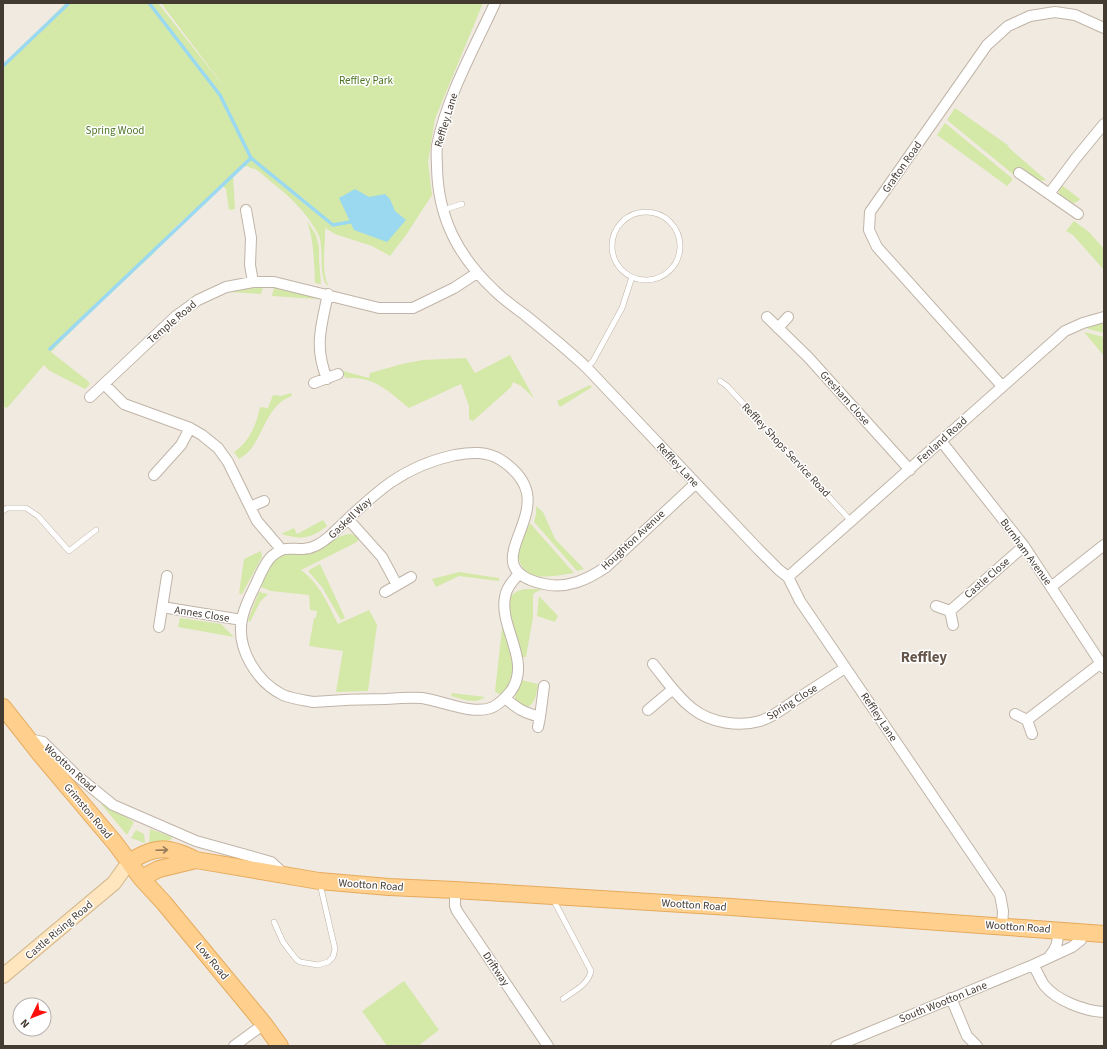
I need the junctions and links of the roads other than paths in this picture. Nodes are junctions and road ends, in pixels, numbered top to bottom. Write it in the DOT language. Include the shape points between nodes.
graph roads {
  1 [pos="495,3"];
  2 [pos="1104,28"];
  3 [pos="1104,124"];
  4 [pos="1019,173"];
  5 [pos="1049,194"];
  6 [pos="462,204"];
  7 [pos="246,210"];
  8 [pos="443,210"];
  9 [pos="1078,214"];
  10 [pos="477,272"];
  11 [pos="632,277"];
  12 [pos="253,282"];
  13 [pos="328,294"];
  14 [pos="767,317"];
  15 [pos="788,317"];
  16 [pos="1104,317"];
  17 [pos="778,328"];
  18 [pos="587,368"];
  19 [pos="338,374"];
  20 [pos="327,379"];
  21 [pos="720,381"];
  22 [pos="314,383"];
  23 [pos="104,384"];
  24 [pos="1002,386"];
  25 [pos="90,397"];
  26 [pos="190,428"];
  27 [pos="941,441"];
  28 [pos="910,470"];
  29 [pos="154,475"];
  30 [pos="695,484"];
  31 [pos="264,501"];
  32 [pos="250,508"];
  33 [pos="3,511"];
  34 [pos="348,519"];
  35 [pos="851,521"];
  36 [pos="96,530"];
  37 [pos="1104,545"];
  38 [pos="1024,546"];
  39 [pos="281,549"];
  40 [pos="519,574"];
  41 [pos="167,576"];
  42 [pos="411,577"];
  43 [pos="788,577"];
  44 [pos="397,585"];
  45 [pos="1051,587"];
  46 [pos="385,592"];
  47 [pos="936,606"];
  48 [pos="162,607"];
  49 [pos="950,611"];
  50 [pos="242,620"];
  51 [pos="953,625"];
  52 [pos="159,627"];
  53 [pos="653,664"];
  54 [pos="1102,665"];
  55 [pos="845,668"];
  56 [pos="544,686"];
  57 [pos="673,689"];
  58 [pos="506,698"];
  59 [pos="3,707"];
  60 [pos="648,710"];
  61 [pos="1015,714"];
  62 [pos="540,717"];
  63 [pos="1028,720"];
  64 [pos="538,727"];
  65 [pos="1032,734"];
  66 [pos="28,739"];
  67 [pos="196,860"];
  68 [pos="129,862"];
  69 [pos="285,875"];
  70 [pos="141,878"];
  71 [pos="319,881"];
  72 [pos="114,883"];
  73 [pos="455,890"];
  74 [pos="551,896"];
  75 [pos="274,922"];
  76 [pos="1002,926"];
  77 [pos="1058,930"];
  78 [pos="1082,932"];
  79 [pos="1104,934"];
  80 [pos="1049,957"];
  81 [pos="1033,965"];
  82 [pos="3,976"];
  83 [pos="951,998"];
  84 [pos="563,999"];
  85 [pos="1104,1012"];
  86 [pos="264,1024"];
  87 [pos="234,1046"];
  88 [pos="280,1046"];
  89 [pos="548,1046"];
  90 [pos="836,1046"];
  91 [pos="977,1046"];
  1 -- 8 [label="street, Reffley Lane" via="457,85 437,148 437,178"];
  2 -- 24 [label="street, Grafton Road" via="1075,15 1055,12 1030,16 1008,26 987,45 870,212 870,230 877,247"];
  3 -- 5 [label="street"];
  4 -- 5 [label="street"];
  5 -- 9 [label="street"];
  6 -- 8 [label="lane"];
  7 -- 12 [label="street"];
  8 -- 10 [label="street, Reffley Lane" via="460,252"];
  10 -- 13 [label="street, Temple Road" via="454,288 413,308 379,308"];
  10 -- 18 [label="street, Reffley Lane" via="495,291"];
  11 -- 11 [label="lane" via="620,269 613,256 614,235 621,223 632,215 646,212 660,216 670,223 677,235 680,248 676,261 669,272 658,278 645,280"];
  11 -- 18 [label="lane" via="622,308"];
  12 -- 13 [label="street, Temple Road" via="274,282"];
  12 -- 23 [label="street, Temple Road" via="226,287 198,300 176,316"];
  13 -- 20 [label="street" via="319,337 322,365"];
  14 -- 17 [label="street, Gresham Close"];
  15 -- 17 [label="street"];
  16 -- 24 [label="street, Fenland Road" via="1065,331"];
  17 -- 28 [label="street, Gresham Close" via="808,357"];
  18 -- 30 [label="street, Reffley Lane"];
  19 -- 20 [label="street"];
  20 -- 22 [label="street"];
  21 -- 35 [label="lane, Reffley Shops Service Road"];
  23 -- 25 [label="street, Temple Road"];
  23 -- 26 [label="street" via="124,404"];
  24 -- 27 [label="street, Fenland Road"];
  26 -- 29 [label="street" via="181,445"];
  26 -- 32 [label="street" via="218,448 228,462"];
  27 -- 28 [label="street, Fenland Road"];
  27 -- 38 [label="street, Burnham Avenue"];
  28 -- 35 [label="street, Fenland Road"];
  30 -- 40 [label="street, Houghton Avenue" via="606,567 583,581 552,586 528,580"];
  30 -- 43 [label="street, Reffley Lane"];
  31 -- 32 [label="street"];
  32 -- 39 [label="street" via="257,521"];
  33 -- 36 [label="lane" via="7,508 26,508 38,516 69,551"];
  34 -- 39 [label="street, Gaskell Way" via="322,543 304,549"];
  34 -- 40 [label="street, Gaskell Way" via="380,489 416,467 470,452 496,457 516,472 526,492 528,504 512,562"];
  34 -- 44 [label="street" via="382,556"];
  35 -- 43 [label="street, Fenland Road"];
  37 -- 45 [label="street"];
  38 -- 45 [label="street, Burnham Avenue"];
  38 -- 49 [label="street, Castle Close"];
  39 -- 50 [label="street" via="270,558 263,570"];
  40 -- 58 [label="street" via="505,596 504,606 518,668 513,688"];
  41 -- 48 [label="street, Annes Close"];
  42 -- 44 [label="street"];
  43 -- 55 [label="street, Reffley Lane" via="800,601"];
  44 -- 46 [label="street"];
  45 -- 54 [label="street, Burnham Avenue"];
  47 -- 49 [label="street"];
  48 -- 50 [label="street, Annes Close"];
  48 -- 52 [label="street, Annes Close"];
  49 -- 51 [label="street"];
  50 -- 58 [label="street" via="245,652 251,665 272,687 296,699 313,702 422,698 468,709 481,709 492,707"];
  53 -- 57 [label="street, Spring Close"];
  54 -- 63 [label="street"];
  55 -- 57 [label="street, Spring Close" via="774,714 749,723 719,721 705,716 690,706"];
  55 -- 76 [label="street, Reffley Lane" via="1000,895"];
  56 -- 62 [label="street"];
  57 -- 60 [label="street"];
  58 -- 62 [label="street" via="524,713"];
  59 -- 66 [label="main road, Grimston Road"];
  61 -- 63 [label="street"];
  62 -- 64 [label="street"];
  63 -- 65 [label="street"];
  66 -- 68 [label="main road, Grimston Road" via="116,843"];
  66 -- 69 [label="street, Wootton Road" via="43,742 76,775 113,805 196,841 271,862"];
  68 -- 67 [label="main road, Wootton Road, one-way" via="144,853 161,848 179,852"];
  67 -- 69 [label="main road, Wootton Road"];
  67 -- 70 [label="main road, Wootton Road" via="159,869"];
  68 -- 70 [label="main road, Grimston Road"];
  68 -- 72 [label="street, Castle Rising Road"];
  69 -- 71 [label="main road, Wootton Road"];
  70 -- 72 [label="street, Castle Rising Road"];
  70 -- 86 [label="main road, Low Road"];
  71 -- 73 [label="main road, Wootton Road"];
  71 -- 75 [label="lane" via="334,949 333,957 328,962 318,965 300,962 283,942"];
  72 -- 82 [label="street, Castle Rising Road"];
  73 -- 74 [label="main road, Wootton Road"];
  73 -- 89 [label="street, Driftway" via="457,911"];
  74 -- 76 [label="main road, Wootton Road"];
  74 -- 84 [label="lane" via="591,971 585,983"];
  76 -- 77 [label="main road, Wootton Road"];
  77 -- 78 [label="main road, Wootton Road"];
  77 -- 80 [label="street" via="1056,949"];
  78 -- 79 [label="main road, Wootton Road"];
  78 -- 80 [label="street, South Wootton Lane" via="1081,940 1072,947"];
  80 -- 81 [label="street, South Wootton Lane"];
  81 -- 83 [label="street, South Wootton Lane"];
  81 -- 85 [label="street" via="1044,984 1066,1001 1090,1011"];
  83 -- 90 [label="street, South Wootton Lane"];
  83 -- 91 [label="street" via="967,1036"];
  86 -- 87 [label="street"];
  86 -- 88 [label="main road, Low Road"];
}
